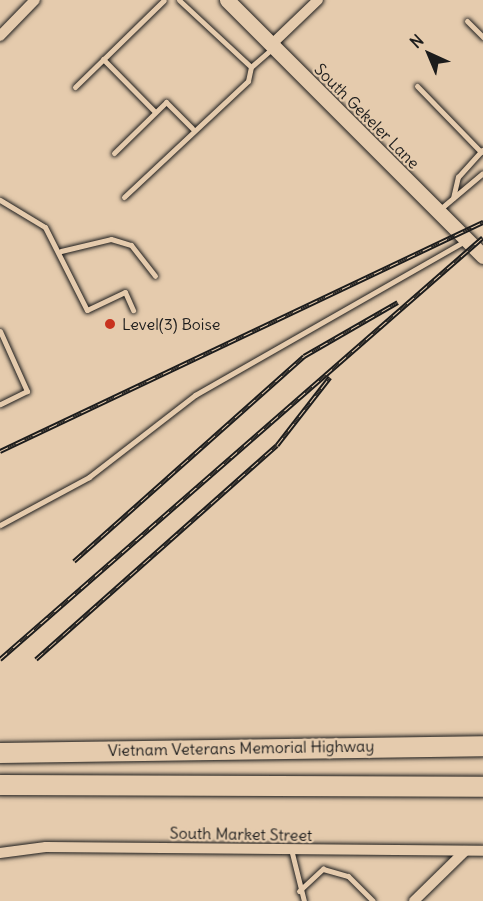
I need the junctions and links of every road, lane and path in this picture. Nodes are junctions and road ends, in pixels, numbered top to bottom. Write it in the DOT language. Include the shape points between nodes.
graph roads {
  1 [pos="35,0"];
  2 [pos="164,0"];
  3 [pos="178,0"];
  4 [pos="227,0"];
  5 [pos="318,0"];
  6 [pos="467,21"];
  7 [pos="0,36"];
  8 [pos="483,37"];
  9 [pos="272,47"];
  10 [pos="103,59"];
  11 [pos="251,67"];
  12 [pos="417,86"];
  13 [pos="75,87"];
  14 [pos="155,112"];
  15 [pos="192,128"];
  16 [pos="482,151"];
  17 [pos="114,153"];
  18 [pos="483,173"];
  19 [pos="124,197"];
  20 [pos="453,198"];
  21 [pos="0,200"];
  22 [pos="437,211"];
  23 [pos="466,240"];
  24 [pos="61,251"];
  25 [pos="483,256"];
  26 [pos="155,276"];
  27 [pos="133,310"];
  28 [pos="0,331"];
  29 [pos="0,404"];
  30 [pos="0,525"];
  31 [pos="483,747"];
  32 [pos="0,753"];
  33 [pos="0,785"];
  34 [pos="483,787"];
  35 [pos="291,849"];
  36 [pos="465,851"];
  37 [pos="483,851"];
  38 [pos="0,853"];
  39 [pos="298,891"];
  40 [pos="304,901"];
  41 [pos="373,901"];
  42 [pos="414,901"];
  1 -- 7 [label="street"];
  2 -- 10 [label="lane"];
  3 -- 11 [label="lane"];
  4 -- 9 [label="street, South Gekeler Lane"];
  5 -- 9 [label="street"];
  6 -- 8 [label="lane"];
  9 -- 11 [label="lane"];
  9 -- 22 [label="street, South Gekeler Lane"];
  10 -- 13 [label="lane"];
  10 -- 14 [label="lane"];
  11 -- 15 [label="lane" via="248,81"];
  12 -- 16 [label="lane"];
  14 -- 15 [label="lane" via="166,102"];
  14 -- 17 [label="lane"];
  15 -- 19 [label="lane"];
  16 -- 20 [label="lane" via="458,177"];
  18 -- 20 [label="lane"];
  20 -- 22 [label="lane"];
  21 -- 24 [label="lane" via="31,214"];
  22 -- 23 [label="street, South Gekeler Lane"];
  23 -- 25 [label="street, South Gekeler Lane"];
  23 -- 30 [label="lane" via="195,395 89,477"];
  24 -- 26 [label="lane" via="111,239 131,245"];
  24 -- 27 [label="lane" via="87,310 125,292"];
  28 -- 29 [label="lane" via="27,391"];
  31 -- 32 [label="highway, Vietnam Veterans Memorial Highway" via="193,746"];
  33 -- 34 [label="highway, Vietnam Veterans Memorial Highway"];
  35 -- 36 [label="street, South Market Street"];
  35 -- 38 [label="street, South Market Street" via="46,847"];
  35 -- 39 [label="lane"];
  36 -- 37 [label="street, South Market Street"];
  36 -- 42 [label="street"];
  39 -- 40 [label="lane"];
  39 -- 41 [label="lane" via="323,869 348,876"];
}
